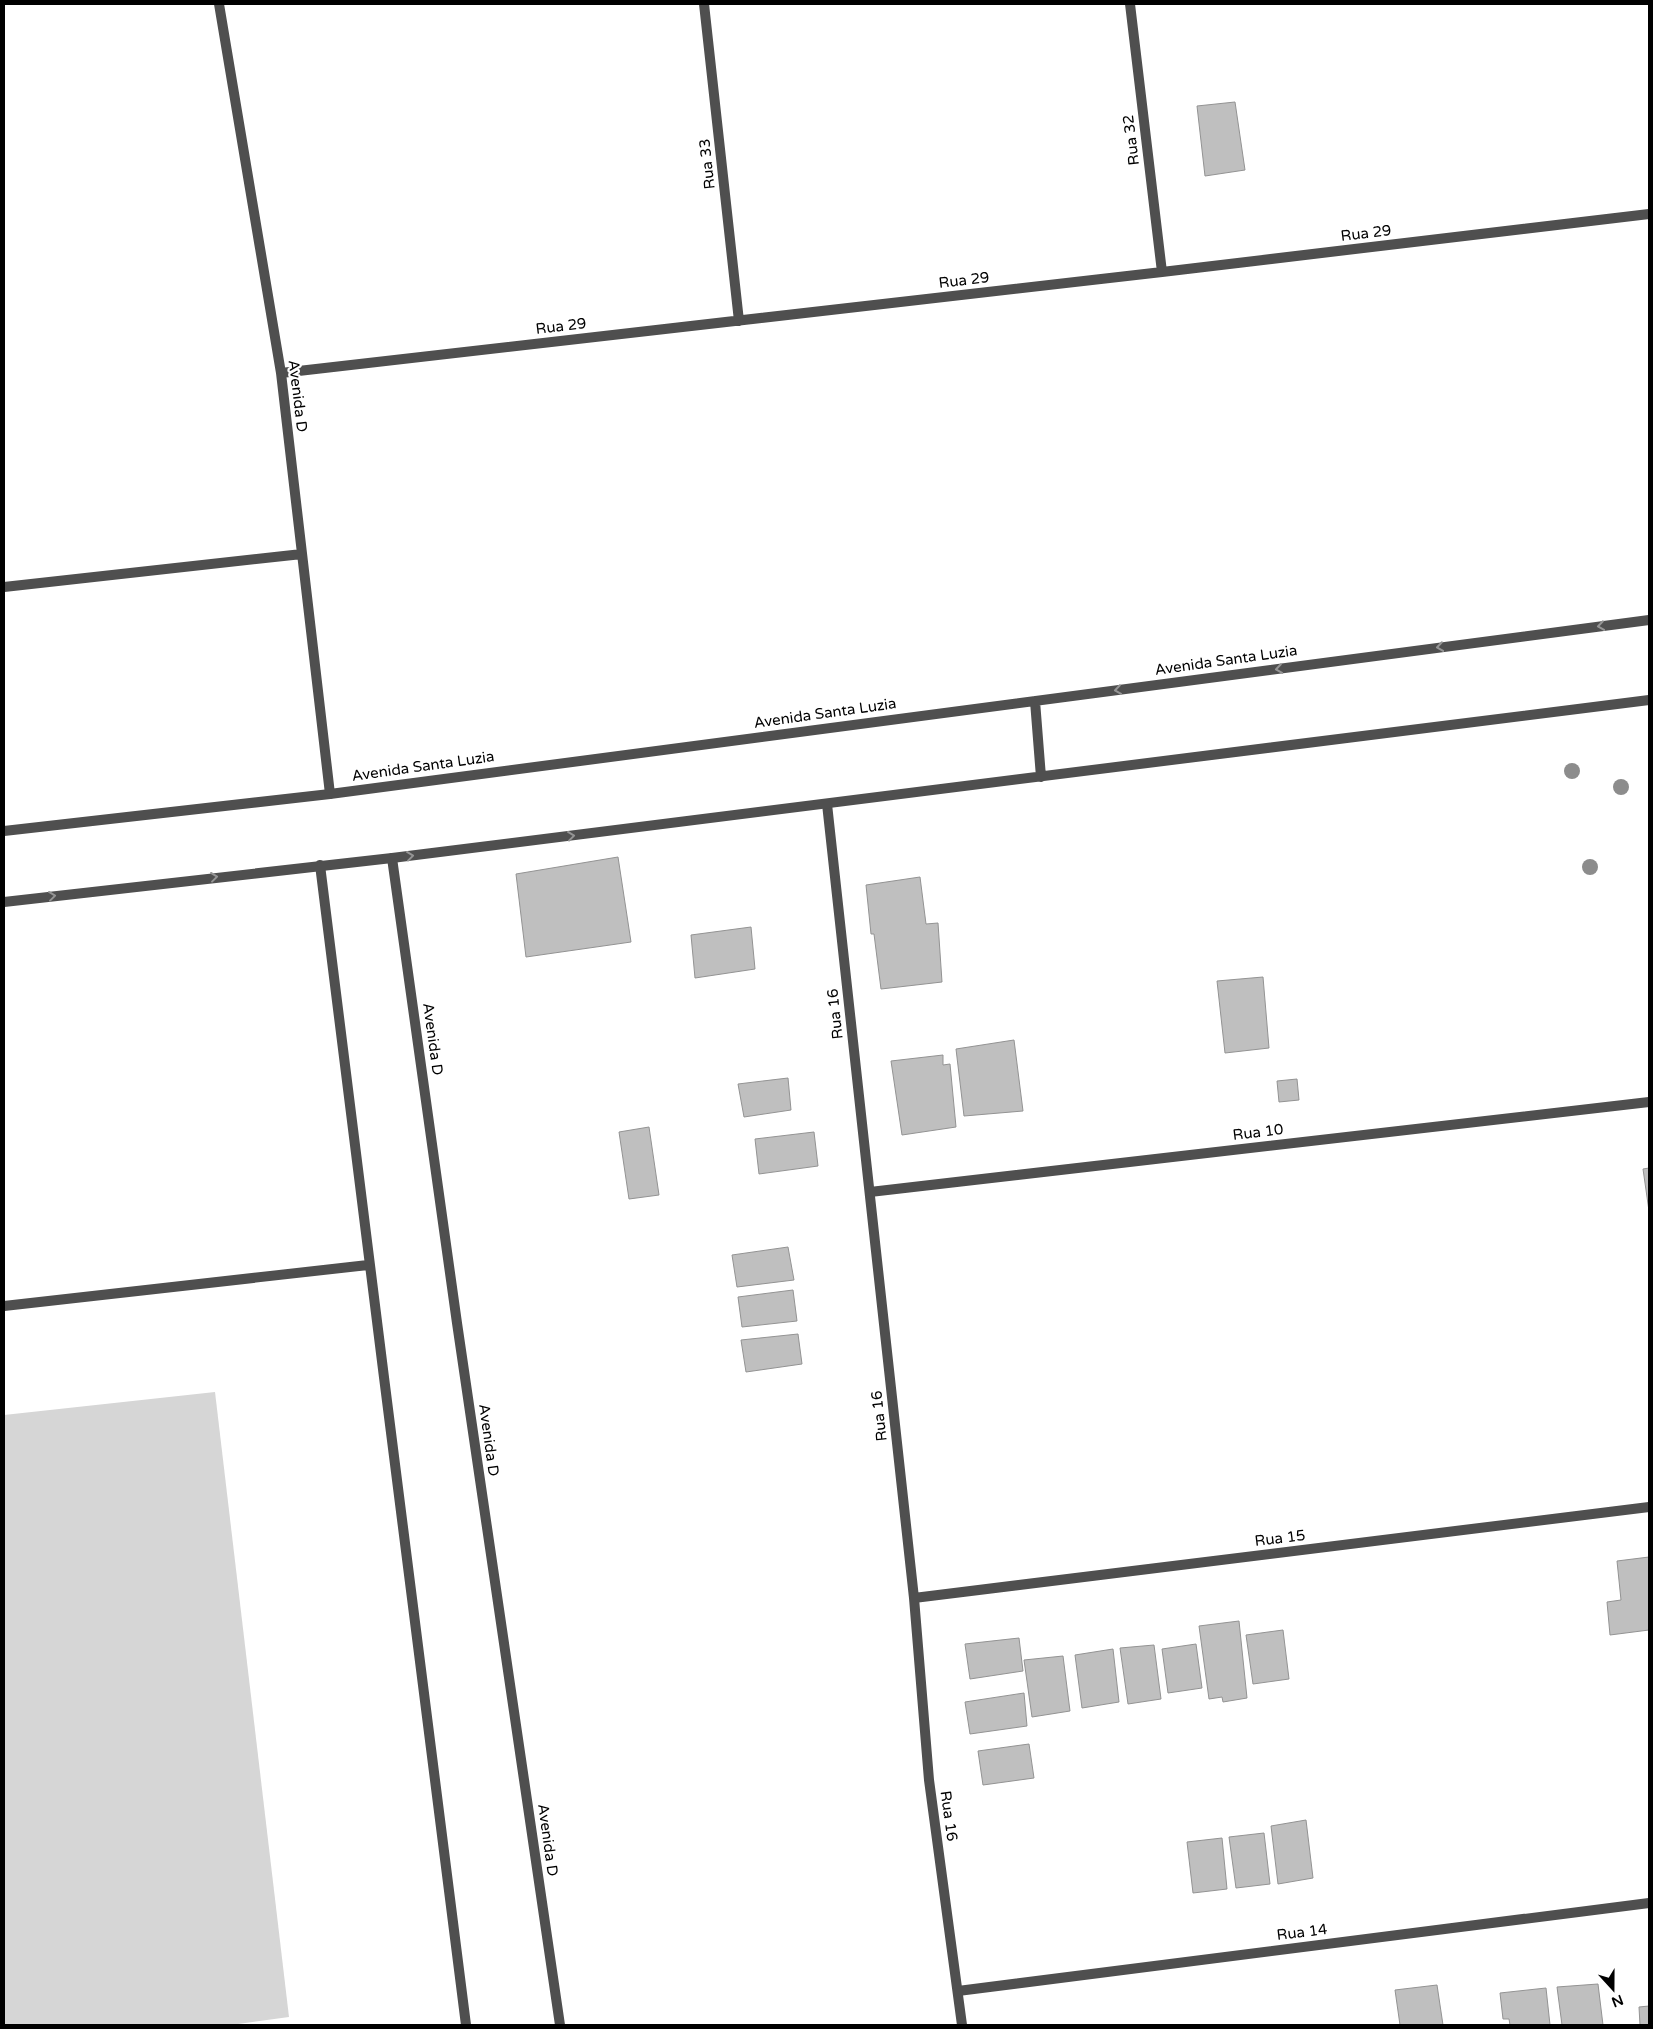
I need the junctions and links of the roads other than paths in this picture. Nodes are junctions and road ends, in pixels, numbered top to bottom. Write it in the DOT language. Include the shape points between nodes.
graph roads {
  1 [pos="219,4"];
  2 [pos="704,4"];
  3 [pos="1130,4"];
  4 [pos="1649,214"];
  5 [pos="1162,272"];
  6 [pos="739,320"];
  7 [pos="281,373"];
  8 [pos="302,554"];
  9 [pos="4,587"];
  10 [pos="1649,620"];
  11 [pos="1649,700"];
  12 [pos="1035,701"];
  13 [pos="1041,777"];
  14 [pos="330,794"];
  15 [pos="827,804"];
  16 [pos="4,832"];
  17 [pos="392,858"];
  18 [pos="320,865"];
  19 [pos="4,902"];
  20 [pos="1649,1102"];
  21 [pos="870,1192"];
  22 [pos="368,1265"];
  23 [pos="4,1306"];
  24 [pos="1649,1507"];
  25 [pos="914,1598"];
  26 [pos="1649,1903"];
  27 [pos="958,1991"];
  28 [pos="466,2025"];
  29 [pos="560,2025"];
  30 [pos="962,2025"];
  1 -- 7 [label="street, Avenida D"];
  2 -- 6 [label="street, Rua 33"];
  3 -- 5 [label="street, Rua 32"];
  4 -- 5 [label="street, Rua 29"];
  5 -- 6 [label="street, Rua 29"];
  6 -- 7 [label="street, Rua 29"];
  7 -- 8 [label="street, Avenida D"];
  8 -- 9 [label="street"];
  8 -- 14 [label="street, Avenida D"];
  10 -- 12 [label="street, Avenida Santa Luzia, one-way"];
  11 -- 13 [label="street"];
  12 -- 13 [label="street"];
  12 -- 14 [label="street, Avenida Santa Luzia"];
  13 -- 15 [label="street"];
  14 -- 16 [label="street, Avenida Santa Luzia"];
  17 -- 15 [label="street, one-way"];
  15 -- 21 [label="street, Rua 16"];
  17 -- 18 [label="street"];
  17 -- 29 [label="street, Avenida D"];
  19 -- 18 [label="street, one-way"];
  18 -- 22 [label="street"];
  20 -- 21 [label="street, Rua 10"];
  21 -- 25 [label="street, Rua 16"];
  22 -- 23 [label="street"];
  22 -- 28 [label="street"];
  24 -- 25 [label="street, Rua 15"];
  25 -- 27 [label="street, Rua 16" via="929,1780"];
  26 -- 27 [label="street, Rua 14"];
  27 -- 30 [label="street, Rua 16"];
}
